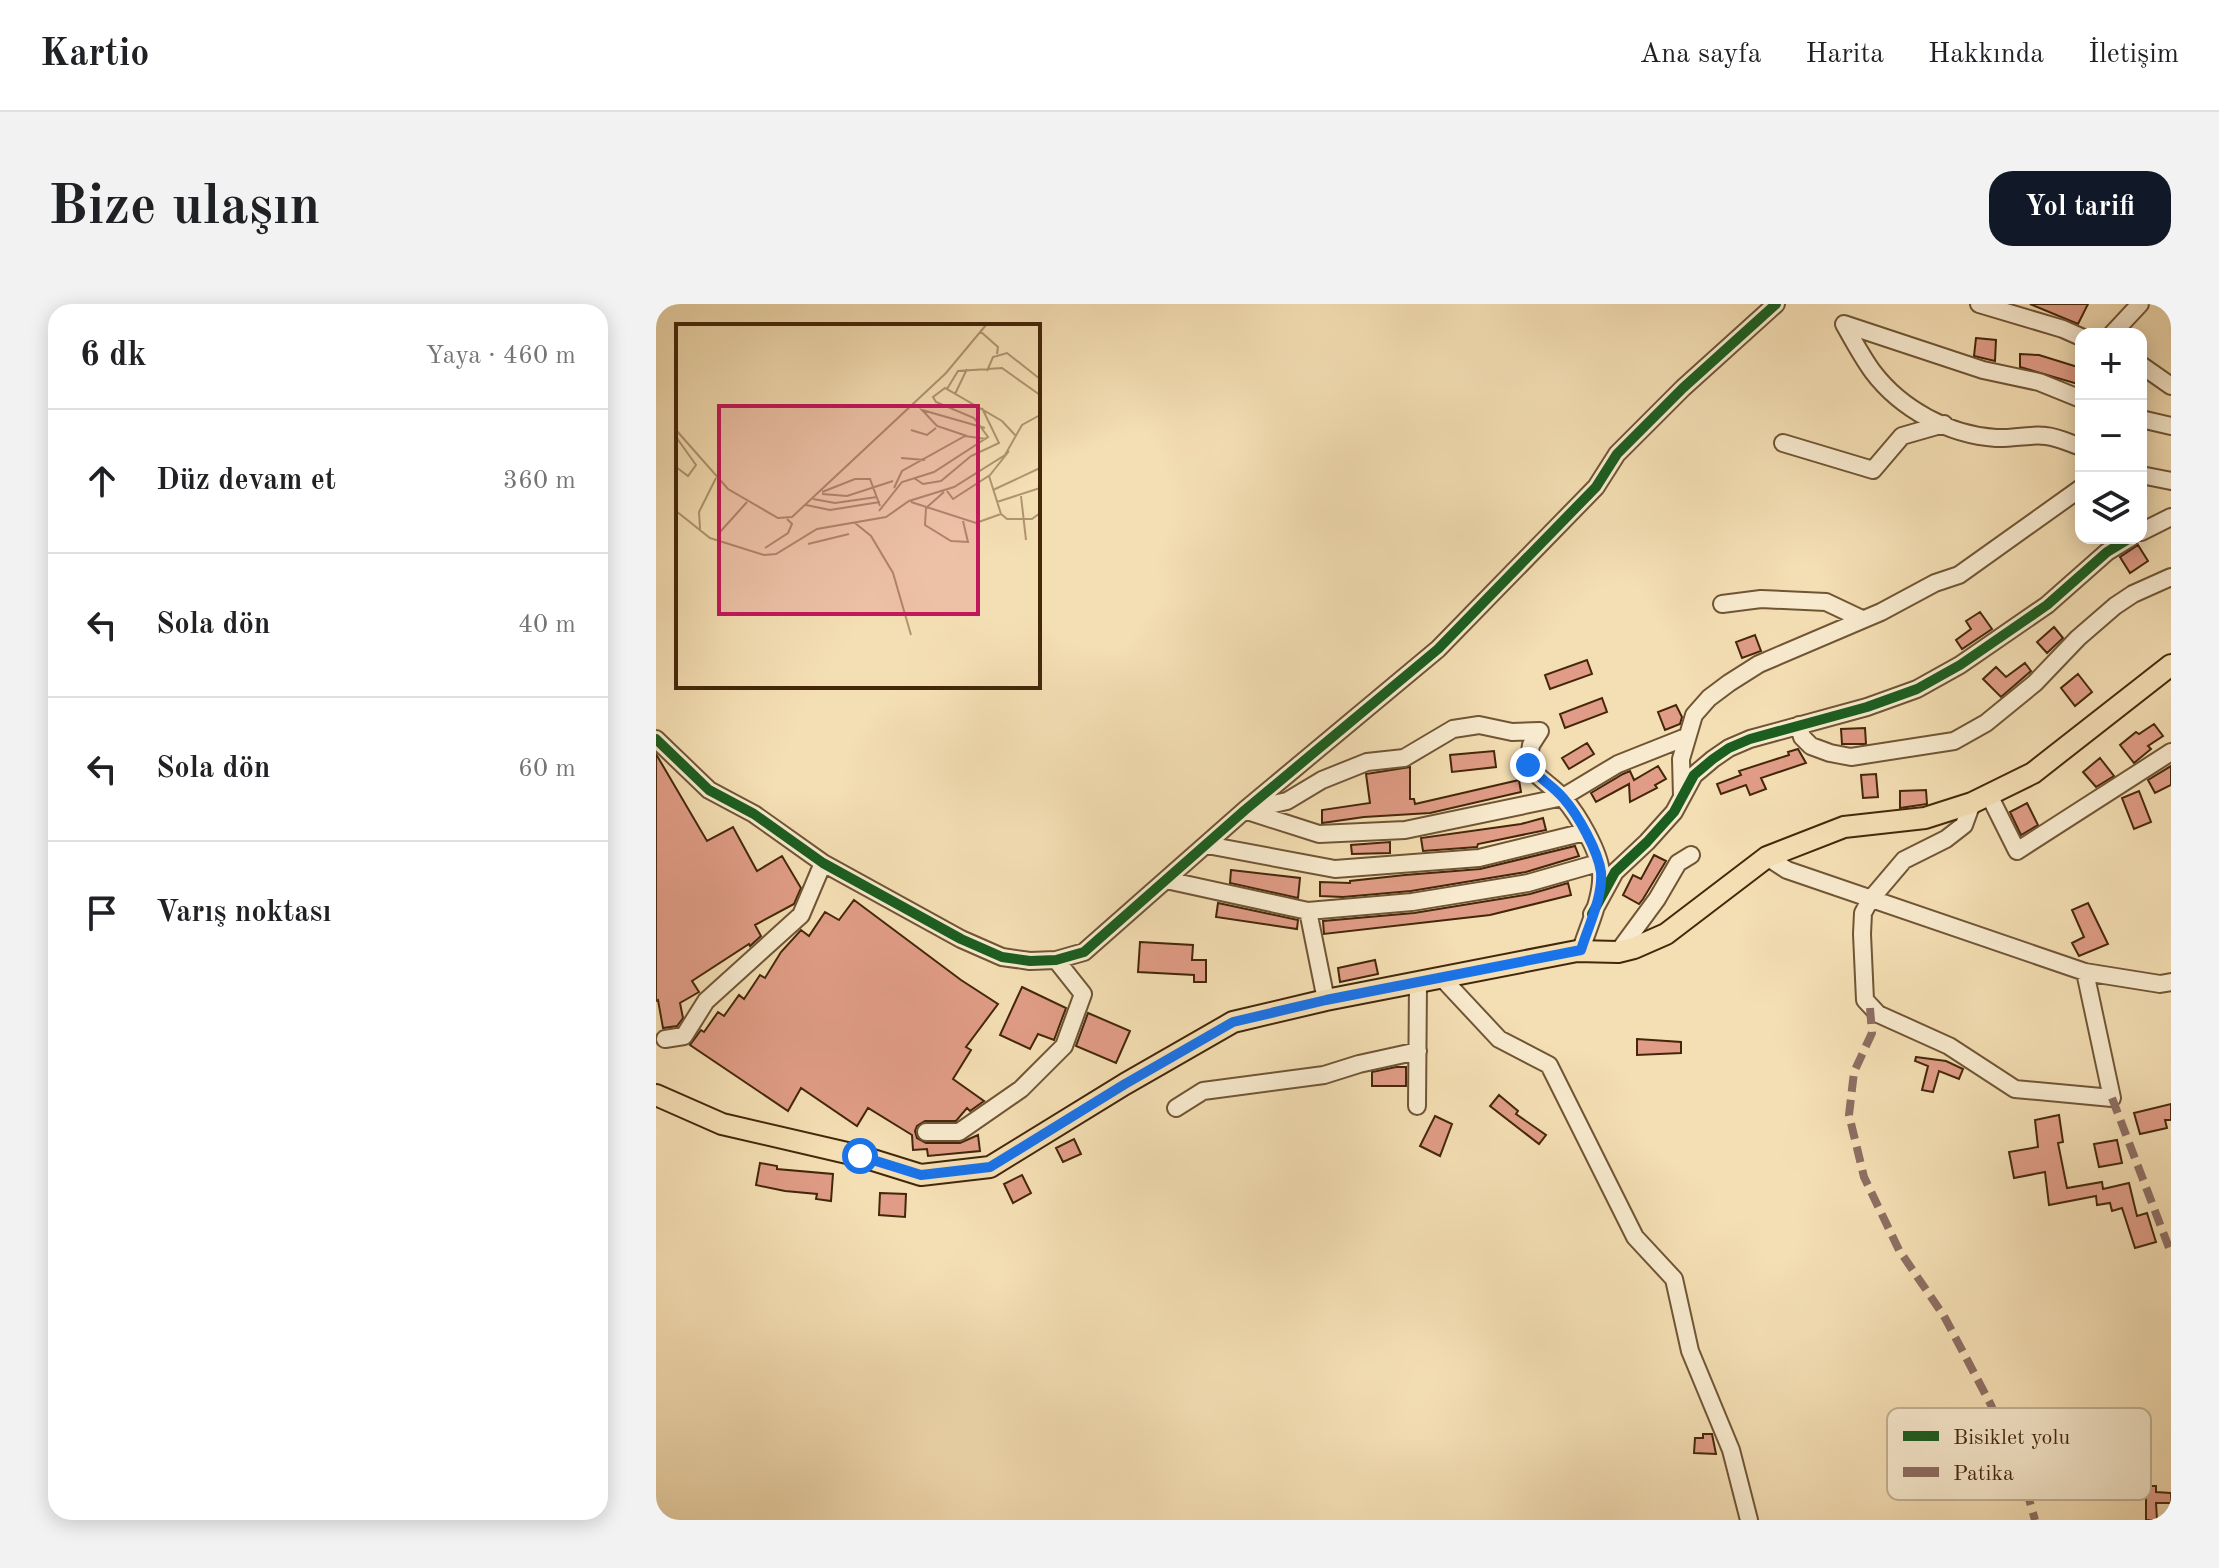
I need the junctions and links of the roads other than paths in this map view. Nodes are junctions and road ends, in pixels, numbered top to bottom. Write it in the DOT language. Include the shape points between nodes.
graph roads {
  1 [pos="1776,304"];
  2 [pos="1979,304"];
  3 [pos="2140,304"];
  4 [pos="2118,328"];
  5 [pos="2075,334"];
  6 [pos="2147,369"];
  7 [pos="2171,386"];
  8 [pos="2075,397"];
  9 [pos="2147,420"];
  10 [pos="1944,424"];
  11 [pos="2171,426"];
  12 [pos="1783,443"];
  13 [pos="2075,445"];
  14 [pos="2147,476"];
  15 [pos="2171,481"];
  16 [pos="2075,492"];
  17 [pos="2171,517"];
  18 [pos="2147,529"];
  19 [pos="2120,544"];
  20 [pos="2171,577"];
  21 [pos="1722,604"];
  22 [pos="1862,619"];
  23 [pos="2171,665"];
  24 [pos="1799,725"];
  25 [pos="1686,737"];
  26 [pos="656,739"];
  27 [pos="2171,752"];
  28 [pos="1563,797"];
  29 [pos="1682,797"];
  30 [pos="1980,799"];
  31 [pos="1245,810"];
  32 [pos="1585,832"];
  33 [pos="1207,845"];
  34 [pos="1691,855"];
  35 [pos="1767,857"];
  36 [pos="823,863"];
  37 [pos="1598,863"];
  38 [pos="1166,880"];
  39 [pos="1870,900"];
  40 [pos="1308,911"];
  41 [pos="1592,914"];
  42 [pos="1581,950"];
  43 [pos="1618,952"];
  44 [pos="1056,960"];
  45 [pos="2085,972"];
  46 [pos="1442,978"];
  47 [pos="2171,982"];
  48 [pos="1418,983"];
  49 [pos="1326,1000"];
  50 [pos="665,1039"];
  51 [pos="1418,1051"];
  52 [pos="656,1095"];
  53 [pos="1417,1106"];
  54 [pos="1176,1108"];
  55 [pos="926,1132"];
  56 [pos="1749,1520"];
  1 -- 31 [label="street" via="1617,454 1579,506 1438,649"];
  2 -- 5 [label="street"];
  3 -- 4 [label="street"];
  6 -- 7 [label="street"];
  8 -- 10 [label="street" via="1844,324 1885,386 1903,403"];
  9 -- 11 [label="street"];
  10 -- 12 [label="street" via="1902,436 1873,470"];
  10 -- 13 [label="street" via="1976,435 2048,436"];
  14 -- 15 [label="street"];
  16 -- 22 [label="street" via="1959,575"];
  17 -- 18 [label="street"];
  19 -- 24 [label="street" via="2047,605 1942,675 1891,699"];
  20 -- 24 [label="street" via="2115,606 2035,683 1954,741 1851,757 1811,746"];
  21 -- 22 [label="street" via="1761,599 1826,602"];
  22 -- 25 [label="street" via="1759,664 1729,683 1694,715"];
  23 -- 30 [label="main road" via="2033,773"];
  24 -- 29 [label="street" via="1729,748 1694,775"];
  25 -- 28 [label="street" via="1618,764"];
  25 -- 29 [label="street"];
  26 -- 36 [label="street" via="709,790 754,814"];
  27 -- 30 [label="street" via="2017,851"];
  28 -- 31 [label="street" via="1405,830 1319,834"];
  28 -- 31 [label="street" via="1528,765 1540,731 1479,725 1453,729 1404,758 1367,762 1287,801"];
  28 -- 32 [label="street"];
  29 -- 41 [label="street" via="1674,812 1615,872"];
  30 -- 35 [label="main road" via="1925,818 1844,827"];
  30 -- 39 [label="street" via="1964,825 1904,860"];
  31 -- 33 [label="street"];
  32 -- 33 [label="street" via="1479,858 1335,869"];
  32 -- 37 [label="street"];
  33 -- 38 [label="street"];
  34 -- 43 [label="street" via="1678,863"];
  35 -- 39 [label="street" via="1787,870"];
  35 -- 43 [label="main road" via="1666,934"];
  36 -- 44 [label="street" via="1002,957"];
  36 -- 50 [label="street" via="801,915 706,1001 684,1036"];
  37 -- 40 [label="street" via="1528,883 1412,902"];
  37 -- 41 [label="street"];
  38 -- 40 [label="street"];
  38 -- 44 [label="street" via="1084,952"];
  39 -- 45 [label="street"];
  39 -- 45 [label="street" via="1862,934 1865,1000 1870,1008 1949,1046 2015,1089 2112,1098"];
  40 -- 49 [label="street"];
  41 -- 42 [label="street"];
  42 -- 43 [label="main road"];
  42 -- 46 [label="main road"];
  44 -- 55 [label="street" via="1083,994 1064,1046 981,1119 959,1132"];
  45 -- 47 [label="street"];
  46 -- 48 [label="main road"];
  46 -- 56 [label="street" via="1499,1039 1549,1065 1635,1237 1674,1279 1690,1351 1731,1450"];
  48 -- 49 [label="main road"];
  48 -- 51 [label="street"];
  49 -- 52 [label="main road" via="1233,1022 990,1167 921,1175 722,1124"];
  51 -- 53 [label="street"];
  51 -- 54 [label="street" via="1324,1075 1203,1091"];
}
